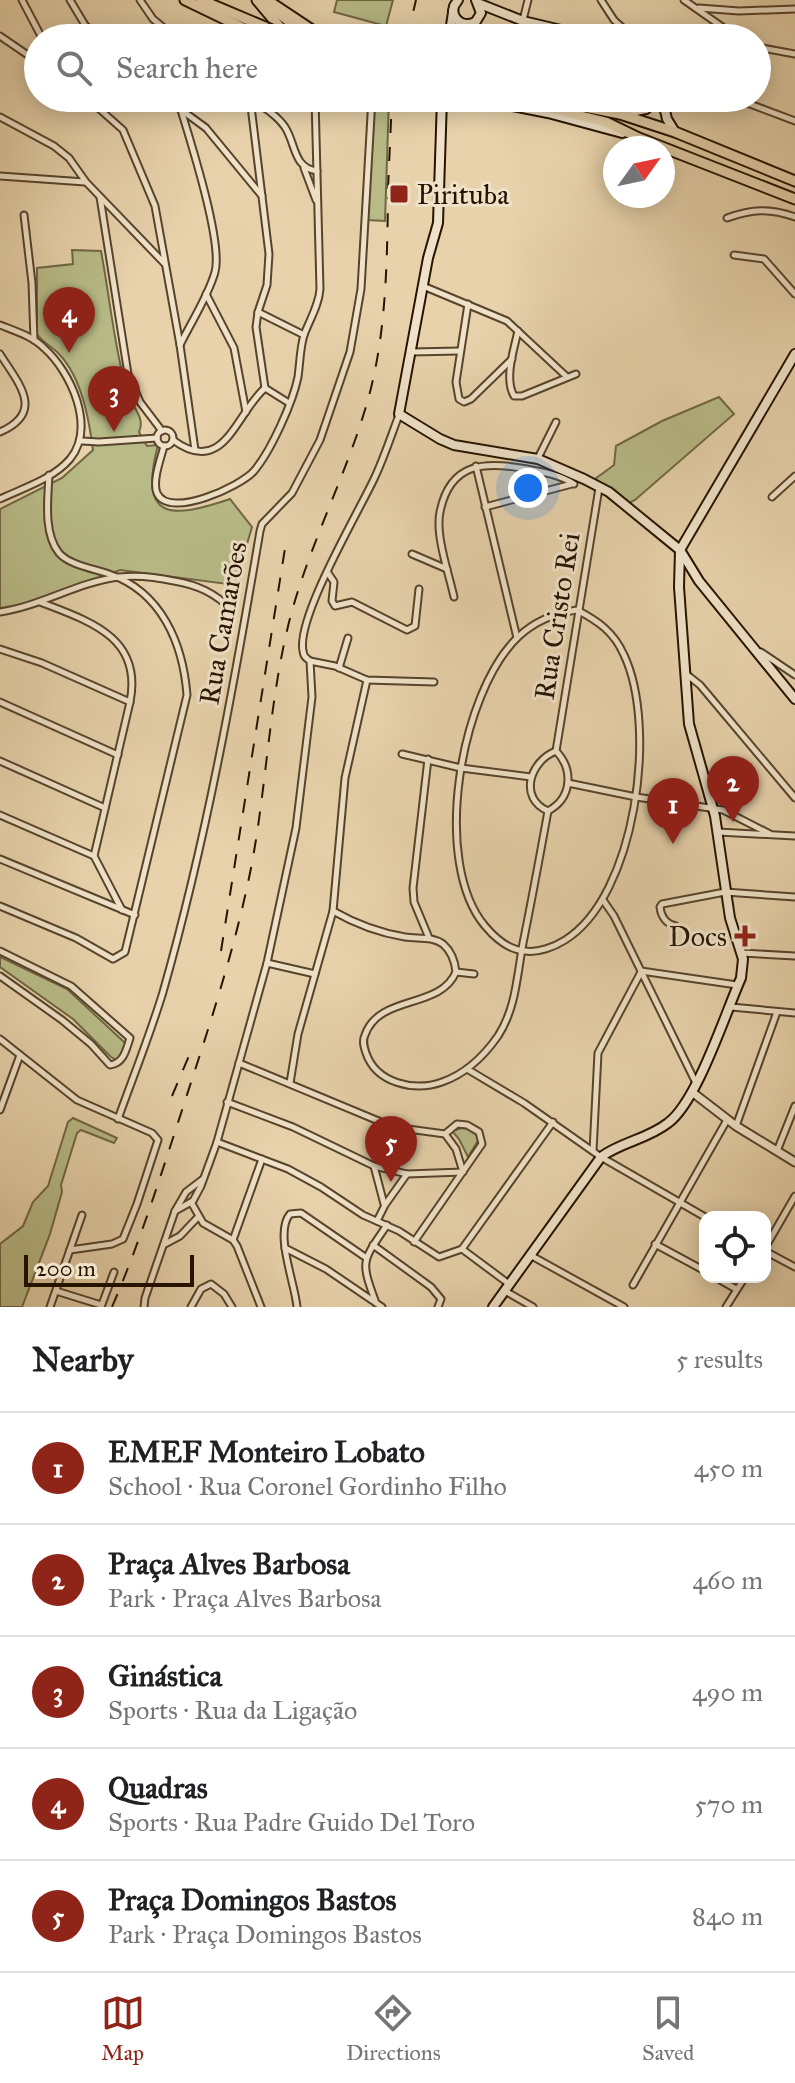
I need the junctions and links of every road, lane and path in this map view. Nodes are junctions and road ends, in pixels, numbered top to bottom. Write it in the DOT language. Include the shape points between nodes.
graph roads {
  1 [pos="22,0"];
  2 [pos="70,0"];
  3 [pos="140,0"];
  4 [pos="185,0"];
  5 [pos="201,0"];
  6 [pos="257,0"];
  7 [pos="265,0"];
  8 [pos="528,0"];
  9 [pos="601,0"];
  10 [pos="684,0"];
  11 [pos="478,2"];
  12 [pos="455,4"];
  13 [pos="699,8"];
  14 [pos="795,9"];
  15 [pos="500,14"];
  16 [pos="477,19"];
  17 [pos="523,21"];
  18 [pos="35,24"];
  19 [pos="84,24"];
  20 [pos="159,24"];
  21 [pos="242,24"];
  22 [pos="247,24"];
  23 [pos="277,24"];
  24 [pos="289,24"];
  25 [pos="302,24"];
  26 [pos="451,24"];
  27 [pos="474,24"];
  28 [pos="536,24"];
  29 [pos="618,24"];
  30 [pos="720,24"];
  31 [pos="0,36"];
  32 [pos="771,50"];
  33 [pos="24,52"];
  34 [pos="795,54"];
  35 [pos="105,112"];
  36 [pos="182,112"];
  37 [pos="184,112"];
  38 [pos="252,112"];
  39 [pos="271,112"];
  40 [pos="315,112"];
  41 [pos="371,112"];
  42 [pos="442,112"];
  43 [pos="539,112"];
  44 [pos="579,112"];
  45 [pos="606,112"];
  46 [pos="630,112"];
  47 [pos="665,112"];
  48 [pos="771,112"];
  49 [pos="620,114"];
  50 [pos="0,117"];
  51 [pos="795,121"];
  52 [pos="675,132"];
  53 [pos="632,136"];
  54 [pos="635,136"];
  55 [pos="675,142"];
  56 [pos="675,151"];
  57 [pos="745,161"];
  58 [pos="704,162"];
  59 [pos="758,165"];
  60 [pos="304,167"];
  61 [pos="317,171"];
  62 [pos="733,174"];
  63 [pos="0,176"];
  64 [pos="795,181"];
  65 [pos="86,182"];
  66 [pos="100,197"];
  67 [pos="262,197"];
  68 [pos="795,199"];
  69 [pos="318,205"];
  70 [pos="24,215"];
  71 [pos="795,217"];
  72 [pos="727,218"];
  73 [pos="734,255"];
  74 [pos="164,263"];
  75 [pos="422,285"];
  76 [pos="206,293"];
  77 [pos="795,294"];
  78 [pos="468,304"];
  79 [pos="258,312"];
  80 [pos="0,325"];
  81 [pos="518,330"];
  82 [pos="304,335"];
  83 [pos="34,340"];
  84 [pos="180,345"];
  85 [pos="460,351"];
  86 [pos="411,352"];
  87 [pos="0,354"];
  88 [pos="795,354"];
  89 [pos="512,359"];
  90 [pos="792,366"];
  91 [pos="576,374"];
  92 [pos="567,377"];
  93 [pos="241,387"];
  94 [pos="263,390"];
  95 [pos="289,403"];
  96 [pos="246,412"];
  97 [pos="399,414"];
  98 [pos="556,422"];
  99 [pos="162,431"];
  100 [pos="0,432"];
  101 [pos="157,438"];
  102 [pos="173,440"];
  103 [pos="82,441"];
  104 [pos="164,446"];
  105 [pos="195,450"];
  106 [pos="538,459"];
  107 [pos="476,466"];
  108 [pos="49,475"];
  109 [pos="795,476"];
  110 [pos="584,479"];
  111 [pos="574,484"];
  112 [pos="599,487"];
  113 [pos="772,497"];
  114 [pos="0,499"];
  115 [pos="485,507"];
  116 [pos="680,550"];
  117 [pos="412,554"];
  118 [pos="679,563"];
  119 [pos="448,569"];
  120 [pos="327,572"];
  121 [pos="118,577"];
  122 [pos="699,581"];
  123 [pos="679,587"];
  124 [pos="419,589"];
  125 [pos="454,597"];
  126 [pos="40,602"];
  127 [pos="577,610"];
  128 [pos="233,611"];
  129 [pos="0,612"];
  130 [pos="348,638"];
  131 [pos="517,638"];
  132 [pos="748,642"];
  133 [pos="0,649"];
  134 [pos="310,661"];
  135 [pos="339,668"];
  136 [pos="685,674"];
  137 [pos="795,675"];
  138 [pos="367,680"];
  139 [pos="434,682"];
  140 [pos="795,699"];
  141 [pos="0,702"];
  142 [pos="130,702"];
  143 [pos="556,751"];
  144 [pos="402,754"];
  145 [pos="118,755"];
  146 [pos="428,759"];
  147 [pos="0,761"];
  148 [pos="461,768"];
  149 [pos="531,777"];
  150 [pos="568,783"];
  151 [pos="636,797"];
  152 [pos="795,798"];
  153 [pos="105,808"];
  154 [pos="713,808"];
  155 [pos="548,811"];
  156 [pos="0,815"];
  157 [pos="717,832"];
  158 [pos="770,834"];
  159 [pos="795,836"];
  160 [pos="94,856"];
  161 [pos="0,859"];
  162 [pos="725,892"];
  163 [pos="795,897"];
  164 [pos="603,900"];
  165 [pos="0,906"];
  166 [pos="122,910"];
  167 [pos="333,911"];
  168 [pos="135,915"];
  169 [pos="676,926"];
  170 [pos="429,939"];
  171 [pos="0,951"];
  172 [pos="522,951"];
  173 [pos="741,953"];
  174 [pos="795,956"];
  175 [pos="267,963"];
  176 [pos="641,971"];
  177 [pos="456,972"];
  178 [pos="315,974"];
  179 [pos="474,974"];
  180 [pos="0,976"];
  181 [pos="737,985"];
  182 [pos="730,1007"];
  183 [pos="777,1012"];
  184 [pos="795,1013"];
  185 [pos="0,1039"];
  186 [pos="20,1055"];
  187 [pos="239,1063"];
  188 [pos="467,1069"];
  189 [pos="290,1083"];
  190 [pos="696,1083"];
  191 [pos="692,1092"];
  192 [pos="227,1102"];
  193 [pos="795,1106"];
  194 [pos="0,1110"];
  195 [pos="118,1119"];
  196 [pos="727,1120"];
  197 [pos="553,1122"];
  198 [pos="736,1126"];
  199 [pos="445,1134"];
  200 [pos="217,1142"];
  201 [pos="777,1151"];
  202 [pos="597,1154"];
  203 [pos="262,1159"];
  204 [pos="795,1162"];
  205 [pos="374,1166"];
  206 [pos="463,1172"];
  207 [pos="407,1174"];
  208 [pos="204,1178"];
  209 [pos="193,1188"];
  210 [pos="198,1194"];
  211 [pos="795,1196"];
  212 [pos="184,1197"];
  213 [pos="190,1203"];
  214 [pos="680,1204"];
  215 [pos="385,1205"];
  216 [pos="175,1211"];
  217 [pos="699,1214"];
  218 [pos="82,1215"];
  219 [pos="198,1217"];
  220 [pos="377,1221"];
  221 [pos="387,1225"];
  222 [pos="771,1238"];
  223 [pos="233,1240"];
  224 [pos="414,1242"];
  225 [pos="655,1244"];
  226 [pos="164,1245"];
  227 [pos="373,1245"];
  228 [pos="285,1248"];
  229 [pos="462,1249"];
  230 [pos="70,1250"];
  231 [pos="771,1253"];
  232 [pos="530,1255"];
  233 [pos="365,1257"];
  234 [pos="795,1267"];
  235 [pos="699,1268"];
  236 [pos="114,1272"];
  237 [pos="726,1283"];
  238 [pos="740,1283"];
  239 [pos="633,1285"];
  240 [pos="507,1287"];
  241 [pos="736,1289"];
  242 [pos="56,1291"];
  243 [pos="379,1305"];
  244 [pos="101,1306"];
  245 [pos="50,1307"];
  246 [pos="142,1307"];
  247 [pos="191,1307"];
  248 [pos="232,1307"];
  249 [pos="261,1307"];
  250 [pos="297,1307"];
  251 [pos="438,1307"];
  252 [pos="493,1307"];
  253 [pos="533,1307"];
  254 [pos="624,1307"];
  255 [pos="726,1307"];
  1 -- 18 [label="street"];
  2 -- 19 [label="street"];
  3 -- 20 [label="street"];
  4 -- 21 [label="main road"];
  5 -- 22 [label="main road"];
  6 -- 23 [label="main road"];
  7 -- 24 [label="main road"];
  7 -- 25 [label="main road"];
  8 -- 17 [label="street"];
  9 -- 29 [label="street"];
  10 -- 13 [label="street"];
  11 -- 15 [label="main road"];
  11 -- 16 [label="main road"];
  12 -- 16 [label="main road" via="461,23"];
  12 -- 26 [label="main road"];
  13 -- 14 [label="street"];
  13 -- 30 [label="street"];
  15 -- 16 [label="main road"];
  15 -- 17 [label="main road"];
  16 -- 27 [label="main road"];
  17 -- 28 [label="main road"];
  31 -- 33 [label="street"];
  32 -- 34 [label="street"];
  35 -- 74 [label="street" via="130,142 155,206"];
  36 -- 76 [label="street" via="217,251"];
  37 -- 67 [label="street" via="206,128"];
  38 -- 67 [label="street"];
  39 -- 60 [label="street" via="285,127"];
  40 -- 61 [label="street"];
  41 -- 195 [label="street, Rua Camarões" via="361,289 350,352 320,440 292,493 262,524 183,917"];
  42 -- 75 [label="main road" via="438,223"];
  43 -- 53 [label="main road"];
  44 -- 54 [label="main road"];
  45 -- 49 [label="main road"];
  46 -- 49 [label="main road"];
  47 -- 52 [label="main road"];
  48 -- 51 [label="street"];
  49 -- 52 [label="main road"];
  50 -- 65 [label="street" via="54,146"];
  52 -- 55 [label="main road"];
  52 -- 57 [label="main road"];
  56 -- 58 [label="main road"];
  57 -- 58 [label="main road" via="713,154"];
  57 -- 59 [label="main road"];
  58 -- 62 [label="main road"];
  59 -- 62 [label="main road" via="756,178"];
  59 -- 64 [label="main road"];
  60 -- 61 [label="street"];
  60 -- 69 [label="street"];
  61 -- 69 [label="street"];
  62 -- 68 [label="main road"];
  63 -- 65 [label="street"];
  65 -- 66 [label="street"];
  66 -- 74 [label="street"];
  66 -- 99 [label="street" via="128,374 140,402"];
  67 -- 79 [label="street" via="269,254"];
  69 -- 82 [label="street" via="319,297"];
  70 -- 83 [label="street"];
  71 -- 72 [label="street" via="757,209"];
  73 -- 77 [label="street" via="764,259"];
  74 -- 84 [label="street"];
  75 -- 78 [label="street"];
  75 -- 86 [label="main road"];
  76 -- 84 [label="street"];
  76 -- 93 [label="street" via="234,348"];
  78 -- 81 [label="street"];
  78 -- 85 [label="street"];
  79 -- 82 [label="street"];
  79 -- 94 [label="street"];
  80 -- 83 [label="street"];
  81 -- 89 [label="street"];
  81 -- 92 [label="street"];
  82 -- 95 [label="street"];
  83 -- 103 [label="street" via="70,384"];
  84 -- 105 [label="street"];
  85 -- 86 [label="street"];
  85 -- 89 [label="street" via="456,392 464,402"];
  86 -- 97 [label="main road"];
  87 -- 100 [label="street" via="27,401 22,416"];
  88 -- 90 [label="main road"];
  89 -- 92 [label="street" via="510,388 518,397"];
  90 -- 116 [label="main road"];
  91 -- 92 [label="street"];
  93 -- 94 [label="street"];
  93 -- 96 [label="street"];
  94 -- 95 [label="street"];
  94 -- 96 [label="street"];
  95 -- 104 [label="street" via="257,468 226,490 179,504 163,501 156,485"];
  96 -- 105 [label="street" via="227,440"];
  97 -- 106 [label="main road" via="454,445"];
  97 -- 120 [label="street" via="375,478"];
  98 -- 106 [label="street"];
  99 -- 101 [label="street"];
  99 -- 102 [label="street" via="171,433"];
  101 -- 103 [label="street"];
  101 -- 104 [label="street"];
  102 -- 104 [label="street"];
  102 -- 105 [label="street"];
  103 -- 108 [label="street"];
  106 -- 110 [label="main road"];
  107 -- 111 [label="street" via="502,464"];
  107 -- 115 [label="street"];
  107 -- 119 [label="street" via="454,480 440,512"];
  108 -- 114 [label="street"];
  108 -- 121 [label="street" via="47,513 58,552"];
  109 -- 113 [label="street"];
  110 -- 111 [label="street"];
  110 -- 112 [label="main road"];
  111 -- 115 [label="street"];
  112 -- 116 [label="main road"];
  112 -- 127 [label="street, Rua Cristo Rei"];
  115 -- 131 [label="street"];
  116 -- 118 [label="main road"];
  116 -- 122 [label="main road"];
  117 -- 119 [label="street"];
  118 -- 122 [label="main road"];
  118 -- 123 [label="main road"];
  119 -- 125 [label="street"];
  120 -- 124 [label="street" via="334,582 335,606 352,602 407,630 415,626"];
  120 -- 134 [label="street" via="305,631 302,648"];
  121 -- 126 [label="street"];
  121 -- 128 [label="street" via="192,584 210,591"];
  121 -- 168 [label="street" via="147,598 175,636 187,695"];
  122 -- 123 [label="main road"];
  122 -- 132 [label="main road"];
  123 -- 136 [label="main road"];
  126 -- 129 [label="street"];
  126 -- 142 [label="street" via="90,622 117,642 131,669"];
  127 -- 131 [label="street" via="549,616"];
  127 -- 143 [label="street, Rua Cristo Rei"];
  127 -- 151 [label="street" via="613,635 625,655 640,739"];
  130 -- 135 [label="street"];
  131 -- 148 [label="street" via="483,691"];
  132 -- 137 [label="street"];
  132 -- 140 [label="main road"];
  133 -- 142 [label="street"];
  134 -- 135 [label="street"];
  134 -- 175 [label="street" via="312,697 296,828"];
  135 -- 138 [label="street"];
  136 -- 152 [label="street"];
  136 -- 154 [label="main road" via="689,724"];
  138 -- 139 [label="street"];
  138 -- 167 [label="street" via="345,778"];
  141 -- 145 [label="street"];
  142 -- 145 [label="street"];
  143 -- 149 [label="street" via="537,762"];
  143 -- 150 [label="street" via="568,769"];
  144 -- 146 [label="street"];
  145 -- 153 [label="street"];
  146 -- 148 [label="street"];
  146 -- 170 [label="street" via="413,888"];
  147 -- 153 [label="street"];
  148 -- 149 [label="street"];
  148 -- 172 [label="street" via="459,851 471,904 490,933"];
  149 -- 155 [label="street" via="535,801"];
  150 -- 151 [label="street"];
  150 -- 155 [label="street" via="563,799"];
  151 -- 154 [label="street"];
  151 -- 164 [label="street" via="627,839"];
  153 -- 160 [label="street"];
  154 -- 157 [label="main road"];
  154 -- 158 [label="street"];
  155 -- 172 [label="street"];
  156 -- 160 [label="street"];
  157 -- 158 [label="street"];
  157 -- 162 [label="main road"];
  158 -- 159 [label="street"];
  160 -- 166 [label="street"];
  161 -- 166 [label="street"];
  162 -- 163 [label="street"];
  162 -- 169 [label="street" via="662,904 662,916"];
  162 -- 173 [label="main road"];
  164 -- 172 [label="street" via="576,933 545,949"];
  164 -- 176 [label="street"];
  165 -- 168 [label="street" via="113,959 128,947"];
  166 -- 168 [label="street"];
  167 -- 170 [label="street" via="404,937"];
  167 -- 178 [label="street"];
  170 -- 177 [label="street" via="447,948"];
  171 -- 180 [label="street" via="71,986 130,1038 124,1056 110,1065 62,1020"];
  172 -- 188 [label="street" via="506,1023"];
  173 -- 174 [label="street"];
  173 -- 181 [label="main road"];
  175 -- 178 [label="street"];
  175 -- 187 [label="street"];
  176 -- 181 [label="street"];
  176 -- 190 [label="street"];
  176 -- 202 [label="street" via="598,1053"];
  177 -- 179 [label="street"];
  177 -- 188 [label="street" via="442,990 376,1020 363,1046 374,1069 407,1086 444,1082"];
  178 -- 189 [label="street"];
  181 -- 182 [label="main road"];
  182 -- 183 [label="street"];
  182 -- 190 [label="main road"];
  183 -- 184 [label="street"];
  183 -- 198 [label="street"];
  185 -- 186 [label="street"];
  186 -- 194 [label="street"];
  186 -- 195 [label="street" via="77,1100"];
  187 -- 189 [label="street"];
  187 -- 192 [label="street"];
  188 -- 197 [label="street"];
  189 -- 199 [label="street" via="393,1127"];
  190 -- 191 [label="main road"];
  191 -- 196 [label="street"];
  191 -- 202 [label="main road" via="667,1125"];
  192 -- 200 [label="street"];
  192 -- 205 [label="street"];
  193 -- 201 [label="street"];
  195 -- 230 [label="street" via="158,1140 137,1204 123,1239"];
  196 -- 198 [label="street"];
  196 -- 214 [label="street"];
  197 -- 202 [label="street"];
  197 -- 229 [label="street"];
  198 -- 201 [label="street"];
  199 -- 206 [label="street"];
  199 -- 206 [label="street" via="462,1124 482,1137"];
  200 -- 203 [label="street"];
  200 -- 208 [label="street"];
  201 -- 204 [label="street"];
  202 -- 214 [label="street"];
  202 -- 232 [label="main road"];
  203 -- 220 [label="street"];
  203 -- 223 [label="street"];
  205 -- 207 [label="street"];
  205 -- 215 [label="street"];
  206 -- 207 [label="street"];
  206 -- 224 [label="street"];
  207 -- 215 [label="street"];
  208 -- 209 [label="street"];
  208 -- 210 [label="street"];
  209 -- 210 [label="street"];
  209 -- 212 [label="street"];
  210 -- 213 [label="street"];
  211 -- 222 [label="street"];
  212 -- 213 [label="street"];
  212 -- 216 [label="street"];
  213 -- 216 [label="street"];
  213 -- 219 [label="street"];
  214 -- 217 [label="street"];
  214 -- 225 [label="street"];
  215 -- 220 [label="street"];
  216 -- 226 [label="street"];
  218 -- 230 [label="street"];
  219 -- 223 [label="street"];
  219 -- 226 [label="street"];
  220 -- 221 [label="street"];
  221 -- 224 [label="street"];
  221 -- 227 [label="street"];
  223 -- 249 [label="street"];
  224 -- 229 [label="street" via="439,1257"];
  225 -- 235 [label="street"];
  225 -- 239 [label="street"];
  226 -- 246 [label="street"];
  227 -- 233 [label="street"];
  227 -- 251 [label="street" via="439,1295"];
  228 -- 233 [label="street" via="286,1217 295,1212"];
  228 -- 243 [label="street"];
  228 -- 250 [label="street"];
  229 -- 240 [label="street"];
  230 -- 242 [label="street"];
  231 -- 234 [label="street"];
  232 -- 240 [label="main road"];
  232 -- 254 [label="street"];
  233 -- 243 [label="street" via="365,1273"];
  236 -- 244 [label="street"];
  237 -- 241 [label="street"];
  238 -- 241 [label="street"];
  240 -- 252 [label="main road"];
  240 -- 253 [label="street"];
  241 -- 255 [label="street"];
  242 -- 244 [label="street"];
  242 -- 245 [label="street"];
  247 -- 248 [label="street" via="201,1289 211,1284"];
}
